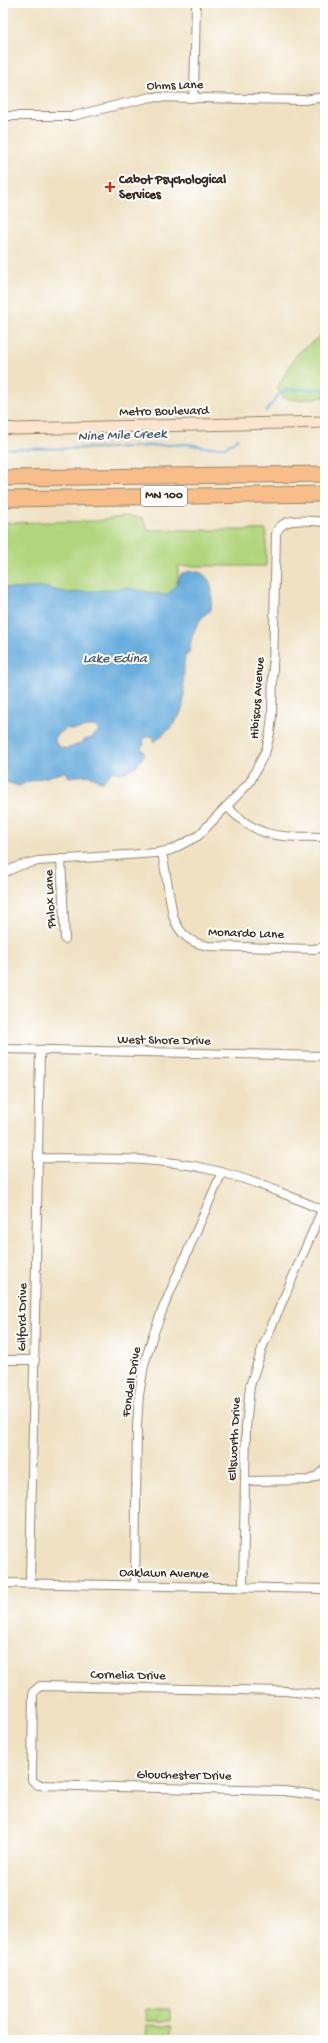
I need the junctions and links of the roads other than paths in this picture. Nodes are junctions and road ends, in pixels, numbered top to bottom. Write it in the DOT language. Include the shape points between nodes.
graph roads {
  1 [pos="196,3"];
  2 [pos="325,97"];
  3 [pos="194,98"];
  4 [pos="3,116"];
  5 [pos="325,422"];
  6 [pos="3,428"];
  7 [pos="325,474"];
  8 [pos="3,478"];
  9 [pos="325,494"];
  10 [pos="3,499"];
  11 [pos="325,522"];
  12 [pos="226,807"];
  13 [pos="325,837"];
  14 [pos="162,852"];
  15 [pos="61,859"];
  16 [pos="3,873"];
  17 [pos="65,939"];
  18 [pos="325,947"];
  19 [pos="3,1049"];
  20 [pos="40,1050"];
  21 [pos="325,1056"];
  22 [pos="38,1158"];
  23 [pos="222,1172"];
  24 [pos="324,1210"];
  25 [pos="3,1360"];
  26 [pos="34,1360"];
  27 [pos="325,1469"];
  28 [pos="245,1481"];
  29 [pos="3,1583"];
  30 [pos="30,1583"];
  31 [pos="135,1585"];
  32 [pos="243,1587"];
  33 [pos="325,1589"];
  34 [pos="325,1695"];
  35 [pos="42,1785"];
  36 [pos="325,1796"];
  1 -- 3 [label="street"];
  2 -- 3 [label="street, Ohms Lane" via="304,100"];
  3 -- 4 [label="street, Ohms Lane" via="144,98 73,116"];
  5 -- 6 [label="street, Metro Boulevard"];
  7 -- 8 [label="highway, MN 100"];
  9 -- 10 [label="highway, MN 100"];
  11 -- 12 [label="street, Hibiscus Avenue" via="290,521 278,528 270,733 259,767 250,782"];
  12 -- 13 [label="street" via="252,828 265,834"];
  12 -- 14 [label="street, Hibiscus Avenue" via="198,836 186,844"];
  14 -- 15 [label="street, Hibiscus Avenue"];
  14 -- 18 [label="street, Monardo Lane" via="173,916 179,929 189,940 208,946 314,949"];
  15 -- 16 [label="street, Hibiscus Avenue" via="21,865"];
  15 -- 17 [label="street, Phlox Lane"];
  19 -- 20 [label="street, West Shore Drive"];
  20 -- 21 [label="street, West Shore Drive"];
  20 -- 22 [label="street, Gilford Drive"];
  22 -- 23 [label="street" via="137,1159"];
  22 -- 26 [label="street, Gilford Drive"];
  23 -- 24 [label="street" via="274,1189"];
  23 -- 31 [label="street, Fondell Drive" via="164,1306 144,1365 139,1395"];
  24 -- 28 [label="street, Ellsworth Drive" via="255,1366 247,1408"];
  25 -- 26 [label="street"];
  26 -- 30 [label="street, Gilford Drive"];
  27 -- 28 [label="street" via="309,1480"];
  28 -- 32 [label="street, Ellsworth Drive"];
  29 -- 30 [label="street, Oaklawn Avenue"];
  30 -- 31 [label="street, Oaklawn Avenue"];
  31 -- 32 [label="street, Oaklawn Avenue"];
  32 -- 33 [label="street, Oaklawn Avenue"];
  34 -- 35 [label="street, Cornelia Drive" via="285,1691 40,1686 34,1692 32,1776 35,1783"];
  35 -- 36 [label="street, Glouchester Drive" via="284,1791"];
}
